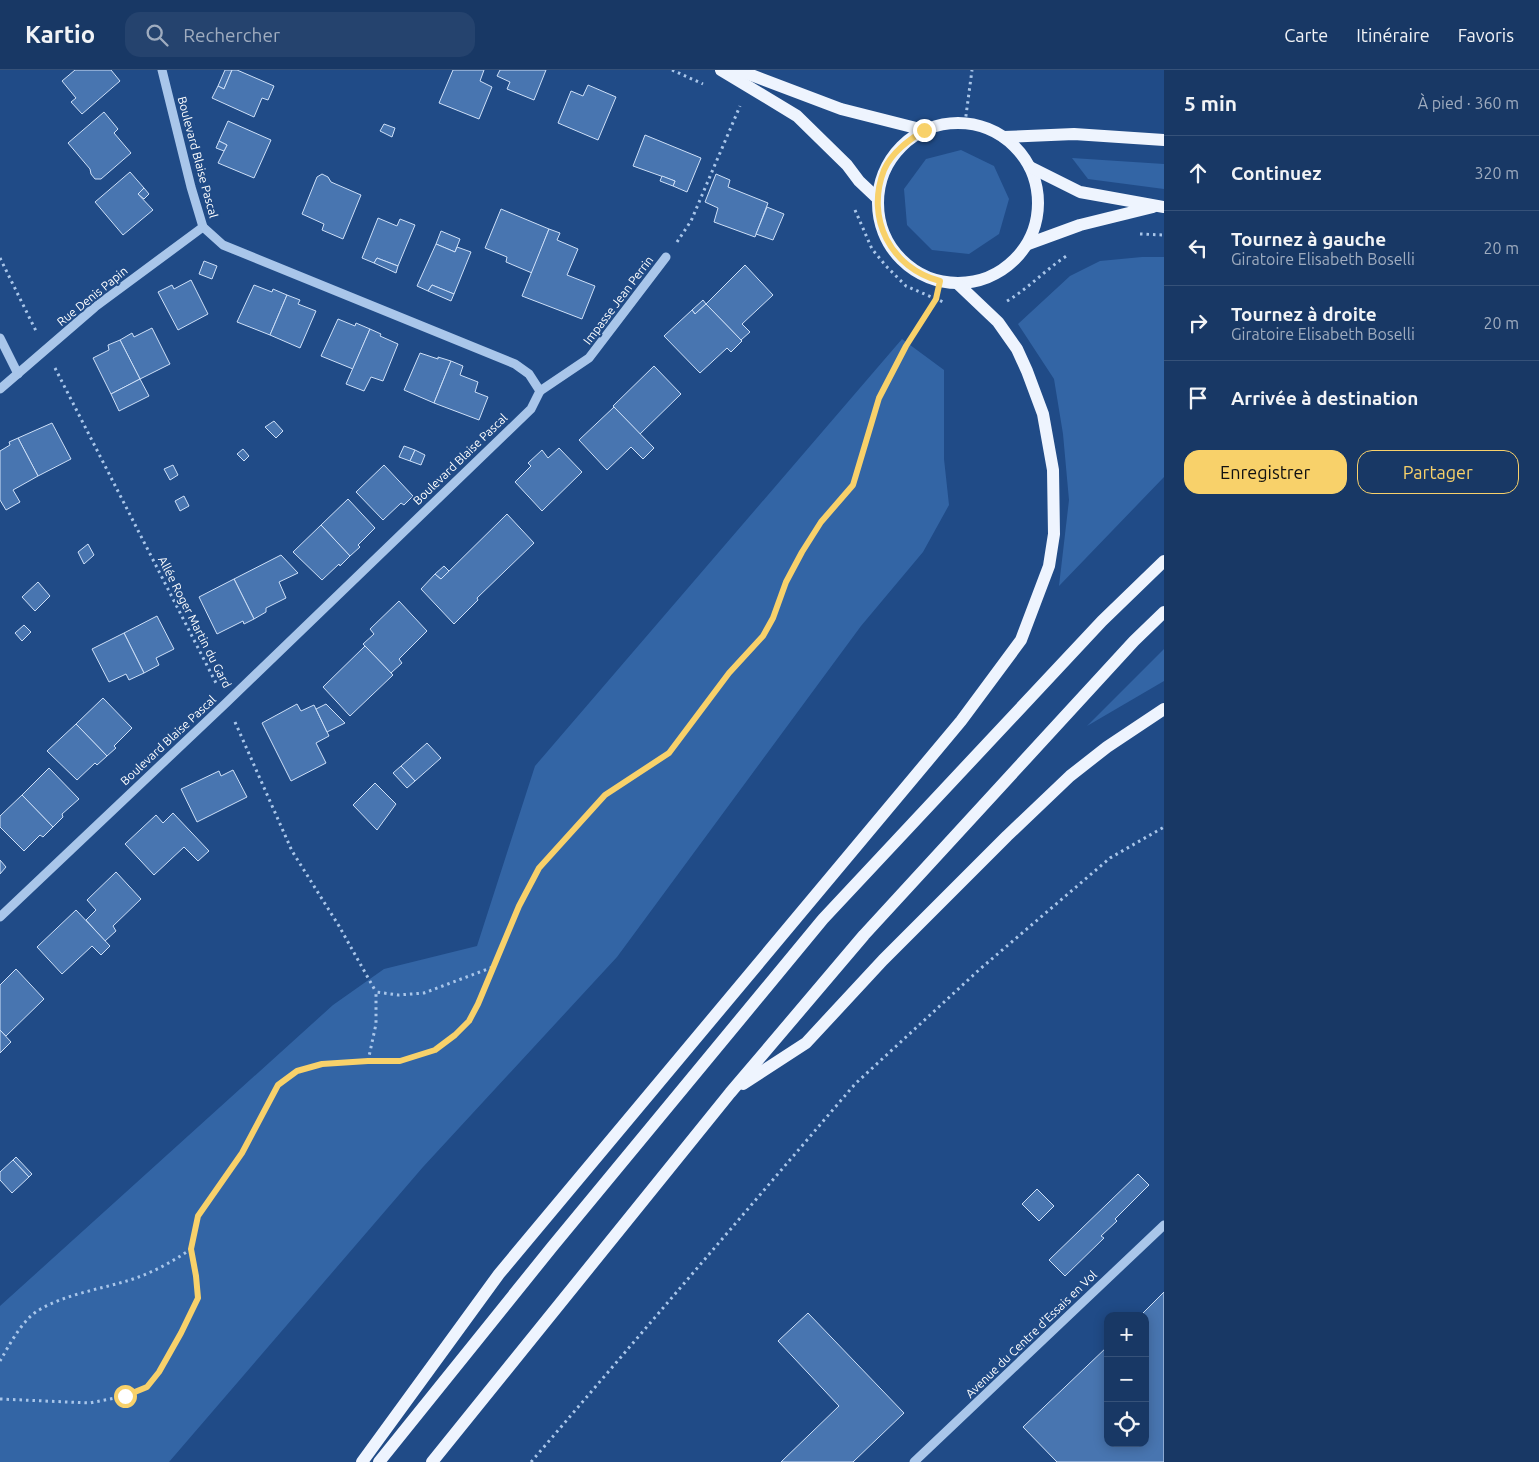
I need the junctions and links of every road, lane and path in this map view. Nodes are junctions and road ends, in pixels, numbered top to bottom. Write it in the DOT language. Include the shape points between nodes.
graph roads {
  1 [pos="162,70"];
  2 [pos="672,70"];
  3 [pos="721,70"];
  4 [pos="738,70"];
  5 [pos="972,70"];
  6 [pos="706,85"];
  7 [pos="751,88"];
  8 [pos="965,123"];
  9 [pos="924,130"];
  10 [pos="1004,137"];
  11 [pos="1164,140"];
  12 [pos="1030,167"];
  13 [pos="877,198"];
  14 [pos="852,204"];
  15 [pos="1160,207"];
  16 [pos="203,227"];
  17 [pos="1134,234"];
  18 [pos="1164,235"];
  19 [pos="1028,244"];
  20 [pos="1069,254"];
  21 [pos="666,257"];
  22 [pos="0,258"];
  23 [pos="940,281"];
  24 [pos="958,284"];
  25 [pos="936,299"];
  26 [pos="948,306"];
  27 [pos="988,311"];
  28 [pos="0,338"];
  29 [pos="46,351"];
  30 [pos="18,374"];
  31 [pos="0,389"];
  32 [pos="540,391"];
  33 [pos="1164,560"];
  34 [pos="1164,612"];
  35 [pos="226,703"];
  36 [pos="1164,709"];
  37 [pos="1164,827"];
  38 [pos="0,917"];
  39 [pos="493,967"];
  40 [pos="376,992"];
  41 [pos="368,1061"];
  42 [pos="730,1093"];
  43 [pos="1164,1225"];
  44 [pos="191,1249"];
  45 [pos="0,1361"];
  46 [pos="0,1399"];
  47 [pos="362,1462"];
  48 [pos="379,1462"];
  49 [pos="432,1462"];
  50 [pos="531,1462"];
  51 [pos="914,1462"];
  1 -- 16 [label="street, Boulevard Blaise Pascal"];
  2 -- 6 [label="path"];
  3 -- 7 [label="main road"];
  4 -- 9 [label="main road" via="841,109"];
  5 -- 8 [label="path"];
  7 -- 13 [label="main road" via="797,116"];
  7 -- 21 [label="path" via="691,221"];
  8 -- 9 [label="main road" via="944,124"];
  8 -- 10 [label="main road" via="986,127"];
  9 -- 13 [label="main road" via="901,146 884,170"];
  10 -- 11 [label="main road" via="1074,134"];
  10 -- 12 [label="main road" via="1019,150"];
  12 -- 15 [label="main road" via="1080,192"];
  12 -- 19 [label="main road" via="1038,192 1038,219"];
  13 -- 23 [label="main road" via="880,224 891,249 910,268"];
  14 -- 25 [label="path" via="872,249 886,266 906,286"];
  15 -- 19 [label="main road" via="1080,225"];
  16 -- 29 [label="street, Rue Denis Papin" via="96,307"];
  16 -- 32 [label="street, Boulevard Blaise Pascal" via="223,245 515,364 529,374"];
  17 -- 18 [label="path"];
  19 -- 24 [label="main road" via="998,273 979,281"];
  20 -- 27 [label="path" via="1022,292"];
  21 -- 32 [label="street, Impasse Jean Perrin" via="589,358"];
  22 -- 29 [label="path, Allée Roger Martin du Gard"];
  23 -- 24 [label="main road"];
  23 -- 25 [label="path"];
  24 -- 27 [label="main road"];
  25 -- 26 [label="path"];
  25 -- 39 [label="path" via="906,346 879,398 853,485 821,522 802,552 763,636 729,673 669,753 605,795 539,868"];
  27 -- 47 [label="main road" via="1017,348 1027,372 1043,414 1053,470 1054,534 1049,566 1021,640 960,721 499,1274"];
  28 -- 30 [label="street"];
  29 -- 30 [label="street, Rue Denis Papin"];
  29 -- 35 [label="path, Allée Roger Martin du Gard"];
  30 -- 31 [label="street, Rue Denis Papin"];
  32 -- 35 [label="street, Boulevard Blaise Pascal" via="531,409"];
  33 -- 48 [label="main road" via="1102,621 823,919"];
  34 -- 42 [label="main road" via="864,935"];
  35 -- 38 [label="street, Boulevard Blaise Pascal"];
  35 -- 40 [label="path, Allée Roger Martin du Gard" via="292,851"];
  36 -- 42 [label="main road" via="1106,747 1070,776 883,960 806,1043"];
  37 -- 50 [label="path" via="1110,858 980,969 855,1084"];
  39 -- 40 [label="path" via="424,993 398,995"];
  39 -- 41 [label="path" via="469,1021 442,1045 400,1061"];
  40 -- 41 [label="path" via="376,1024"];
  41 -- 44 [label="path" via="322,1064 297,1071 278,1085 242,1153 198,1216"];
  42 -- 49 [label="main road"];
  43 -- 51 [label="street, Avenue du Centre d'Essais en Vol"];
  44 -- 45 [label="path" via="166,1266 38,1310 17,1333"];
  44 -- 46 [label="path" via="198,1298 159,1372 147,1387 125,1396 90,1403"];
}
